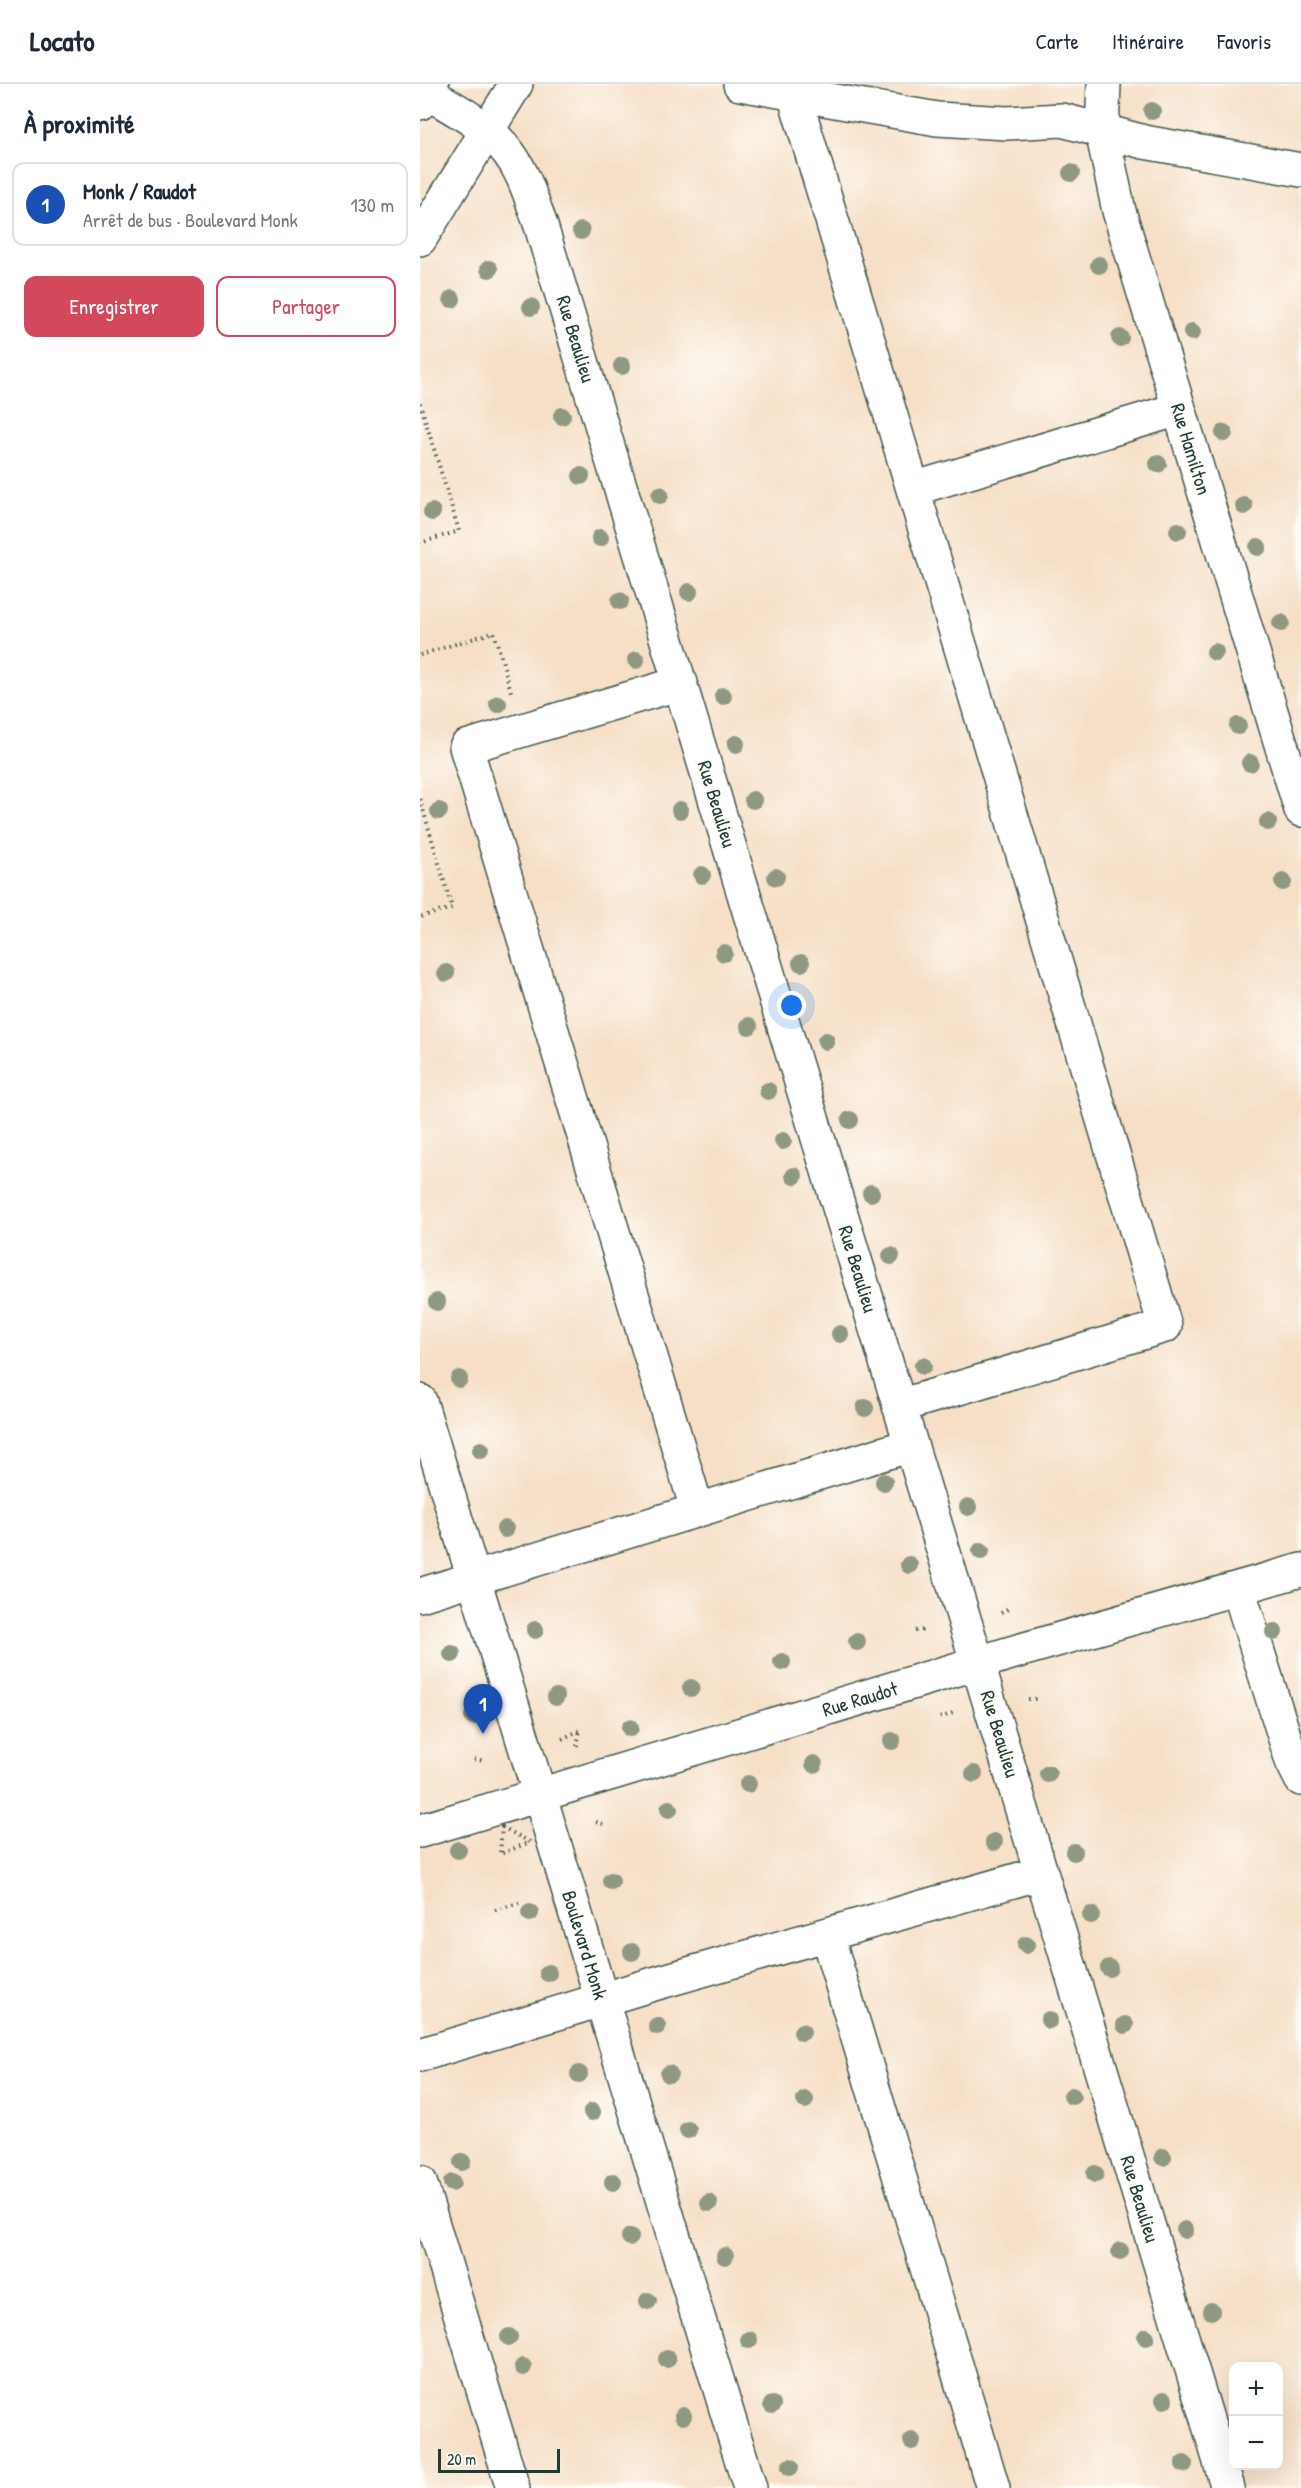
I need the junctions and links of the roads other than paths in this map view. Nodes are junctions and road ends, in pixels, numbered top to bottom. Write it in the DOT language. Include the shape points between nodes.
graph roads {
  1 [pos="516,84"];
  2 [pos="740,84"];
  3 [pos="1104,84"];
  4 [pos="426,93"];
  5 [pos="794,94"];
  6 [pos="487,130"];
  7 [pos="1102,131"];
  8 [pos="1301,170"];
  9 [pos="420,239"];
  10 [pos="1179,408"];
  11 [pos="913,489"];
  12 [pos="681,683"];
  13 [pos="1301,810"];
  14 [pos="420,1401"];
  15 [pos="899,1406"];
  16 [pos="911,1445"];
  17 [pos="697,1509"];
  18 [pos="1301,1570"];
  19 [pos="474,1579"];
  20 [pos="1238,1588"];
  21 [pos="420,1595"];
  22 [pos="978,1663"];
  23 [pos="1301,1779"];
  24 [pos="540,1794"];
  25 [pos="420,1831"];
  26 [pos="1041,1873"];
  27 [pos="826,1935"];
  28 [pos="602,2001"];
  29 [pos="420,2055"];
  30 [pos="420,2182"];
  31 [pos="513,2488"];
  32 [pos="750,2488"];
  33 [pos="993,2488"];
  34 [pos="1227,2488"];
  1 -- 6 [label="street"];
  2 -- 5 [label="street"];
  3 -- 7 [label="street, Rue Hamilton"];
  4 -- 6 [label="street, Rue Beaulieu"];
  5 -- 7 [label="street" via="937,119 1007,123 1062,120"];
  5 -- 11 [label="street"];
  6 -- 9 [label="street"];
  6 -- 12 [label="street, Rue Beaulieu" via="515,162 541,226"];
  7 -- 8 [label="street"];
  7 -- 10 [label="street, Rue Hamilton" via="1119,212"];
  10 -- 11 [label="street"];
  10 -- 13 [label="street, Rue Hamilton"];
  11 -- 15 [label="street" via="1165,1326"];
  12 -- 15 [label="street, Rue Beaulieu"];
  12 -- 17 [label="street" via="466,747"];
  14 -- 19 [label="street, Boulevard Monk"];
  15 -- 16 [label="street, Rue Beaulieu"];
  16 -- 17 [label="street"];
  16 -- 22 [label="street, Rue Beaulieu"];
  17 -- 19 [label="street"];
  18 -- 20 [label="street, Rue Raudot"];
  19 -- 21 [label="street"];
  19 -- 24 [label="street, Boulevard Monk"];
  20 -- 22 [label="street, Rue Raudot"];
  20 -- 23 [label="street"];
  22 -- 24 [label="street, Rue Raudot"];
  22 -- 26 [label="street, Rue Beaulieu"];
  24 -- 25 [label="street, Rue Raudot"];
  24 -- 28 [label="street, Boulevard Monk"];
  26 -- 27 [label="street"];
  26 -- 34 [label="street, Rue Beaulieu"];
  27 -- 28 [label="street"];
  27 -- 33 [label="street"];
  28 -- 29 [label="street"];
  28 -- 32 [label="street, Boulevard Monk"];
  30 -- 31 [label="street"];
}
